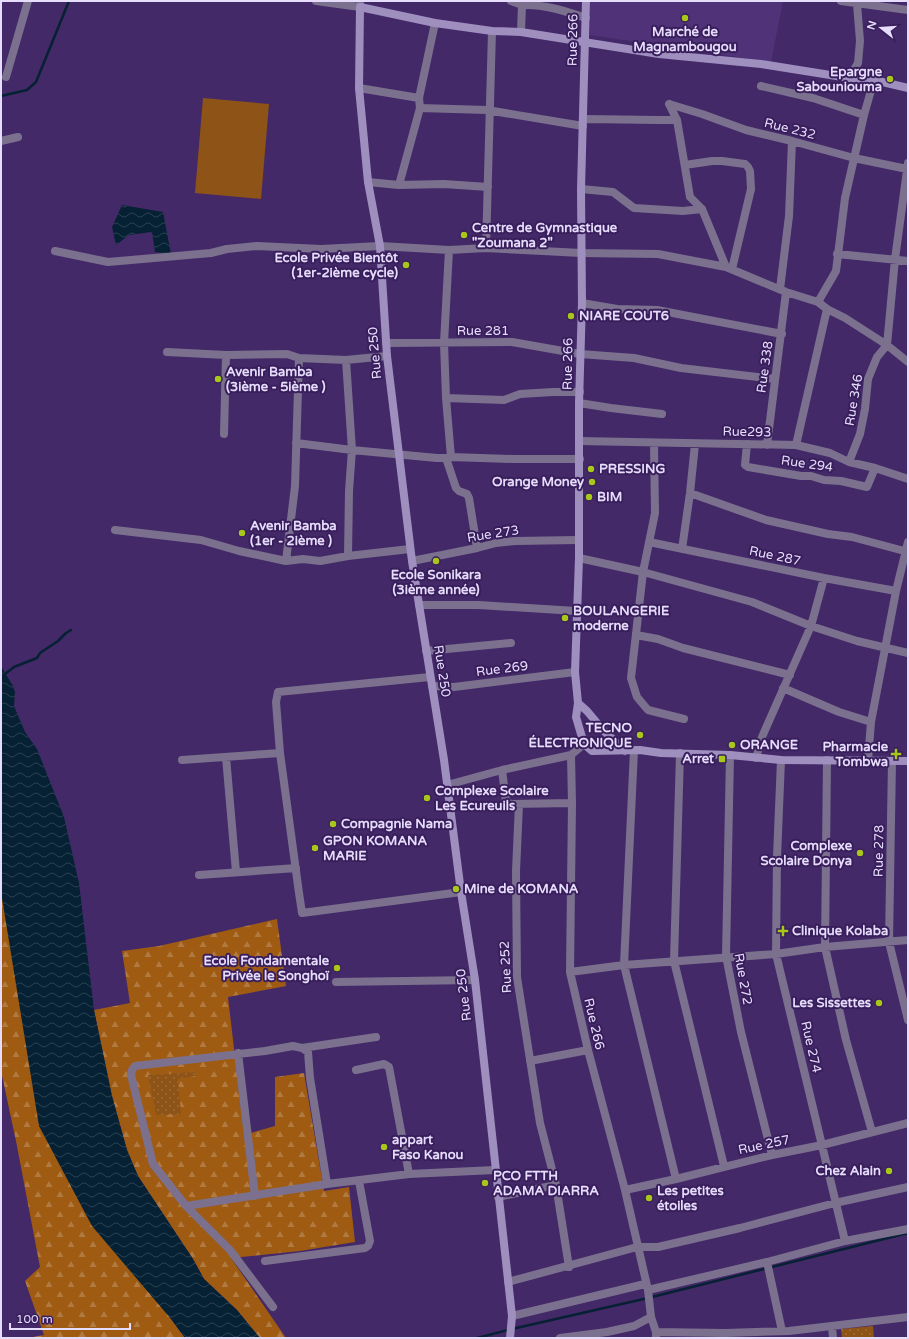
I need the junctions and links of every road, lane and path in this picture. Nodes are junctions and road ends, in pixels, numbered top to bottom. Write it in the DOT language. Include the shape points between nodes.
graph roads {
  1 [pos="28,1"];
  2 [pos="316,1"];
  3 [pos="510,1"];
  4 [pos="586,1"];
  5 [pos="841,1"];
  6 [pos="360,4"];
  7 [pos="856,4"];
  8 [pos="522,5"];
  9 [pos="892,5"];
  10 [pos="908,10"];
  11 [pos="586,18"];
  12 [pos="435,23"];
  13 [pos="492,31"];
  14 [pos="521,32"];
  15 [pos="585,41"];
  16 [pos="6,76"];
  17 [pos="849,78"];
  18 [pos="874,80"];
  19 [pos="761,86"];
  20 [pos="359,88"];
  21 [pos="908,88"];
  22 [pos="419,98"];
  23 [pos="420,108"];
  24 [pos="490,110"];
  25 [pos="864,115"];
  26 [pos="678,120"];
  27 [pos="583,122"];
  28 [pos="18,137"];
  29 [pos="1,141"];
  30 [pos="792,141"];
  31 [pos="854,158"];
  32 [pos="685,165"];
  33 [pos="907,166"];
  34 [pos="368,182"];
  35 [pos="399,184"];
  36 [pos="488,187"];
  37 [pos="581,189"];
  38 [pos="702,209"];
  39 [pos="380,246"];
  40 [pos="486,248"];
  41 [pos="449,250"];
  42 [pos="55,251"];
  43 [pos="581,253"];
  44 [pos="837,254"];
  45 [pos="895,259"];
  46 [pos="908,261"];
  47 [pos="729,268"];
  48 [pos="783,290"];
  49 [pos="818,302"];
  50 [pos="582,303"];
  51 [pos="827,309"];
  52 [pos="782,334"];
  53 [pos="386,343"];
  54 [pos="444,343"];
  55 [pos="887,345"];
  56 [pos="167,352"];
  57 [pos="226,354"];
  58 [pos="580,354"];
  59 [pos="387,356"];
  60 [pos="299,358"];
  61 [pos="346,360"];
  62 [pos="908,362"];
  63 [pos="775,378"];
  64 [pos="580,392"];
  65 [pos="446,398"];
  66 [pos="579,403"];
  67 [pos="662,414"];
  68 [pos="224,434"];
  69 [pos="579,441"];
  70 [pos="296,443"];
  71 [pos="654,443"];
  72 [pos="695,444"];
  73 [pos="747,444"];
  74 [pos="767,445"];
  75 [pos="796,445"];
  76 [pos="352,450"];
  77 [pos="399,455"];
  78 [pos="448,457"];
  79 [pos="580,459"];
  80 [pos="849,462"];
  81 [pos="875,468"];
  82 [pos="908,479"];
  83 [pos="690,493"];
  84 [pos="115,530"];
  85 [pos="578,540"];
  86 [pos="649,542"];
  87 [pos="908,542"];
  88 [pos="410,548"];
  89 [pos="477,548"];
  90 [pos="682,549"];
  91 [pos="907,551"];
  92 [pos="348,556"];
  93 [pos="579,558"];
  94 [pos="286,561"];
  95 [pos="412,561"];
  96 [pos="643,572"];
  97 [pos="824,578"];
  98 [pos="896,591"];
  99 [pos="419,605"];
  100 [pos="576,611"];
  101 [pos="810,626"];
  102 [pos="636,635"];
  103 [pos="511,643"];
  104 [pos="885,648"];
  105 [pos="426,651"];
  106 [pos="908,653"];
  107 [pos="575,672"];
  108 [pos="790,675"];
  109 [pos="430,677"];
  110 [pos="432,686"];
  111 [pos="783,688"];
  112 [pos="578,703"];
  113 [pos="684,719"];
  114 [pos="871,722"];
  115 [pos="584,744"];
  116 [pos="625,750"];
  117 [pos="634,750"];
  118 [pos="280,753"];
  119 [pos="680,753"];
  120 [pos="571,755"];
  121 [pos="730,755"];
  122 [pos="226,757"];
  123 [pos="756,758"];
  124 [pos="182,760"];
  125 [pos="781,760"];
  126 [pos="827,760"];
  127 [pos="868,760"];
  128 [pos="892,760"];
  129 [pos="908,761"];
  130 [pos="502,770"];
  131 [pos="447,784"];
  132 [pos="572,803"];
  133 [pos="520,804"];
  134 [pos="296,868"];
  135 [pos="236,872"];
  136 [pos="200,875"];
  137 [pos="461,892"];
  138 [pos="908,940"];
  139 [pos="889,942"];
  140 [pos="825,947"];
  141 [pos="776,954"];
  142 [pos="726,956"];
  143 [pos="674,961"];
  144 [pos="624,965"];
  145 [pos="570,972"];
  146 [pos="475,980"];
  147 [pos="336,982"];
  148 [pos="908,1020"];
  149 [pos="376,1037"];
  150 [pos="302,1048"];
  151 [pos="588,1050"];
  152 [pos="238,1054"];
  153 [pos="530,1061"];
  154 [pos="356,1070"];
  155 [pos="908,1123"];
  156 [pos="872,1132"];
  157 [pos="822,1145"];
  158 [pos="772,1155"];
  159 [pos="724,1166"];
  160 [pos="495,1170"];
  161 [pos="409,1174"];
  162 [pos="676,1179"];
  163 [pos="359,1181"];
  164 [pos="327,1184"];
  165 [pos="556,1185"];
  166 [pos="908,1187"];
  167 [pos="625,1190"];
  168 [pos="255,1196"];
  169 [pos="498,1197"];
  170 [pos="835,1203"];
  171 [pos="186,1206"];
  172 [pos="908,1229"];
  173 [pos="845,1241"];
  174 [pos="638,1247"];
  175 [pos="265,1261"];
  176 [pos="767,1262"];
  177 [pos="569,1266"];
  178 [pos="508,1282"];
  179 [pos="646,1287"];
  180 [pos="273,1307"];
  181 [pos="512,1316"];
  182 [pos="651,1317"];
  183 [pos="908,1317"];
  184 [pos="832,1327"];
  185 [pos="788,1333"];
  186 [pos="656,1335"];
  187 [pos="585,1336"];
  188 [pos="725,1336"];
  189 [pos="510,1338"];
  190 [pos="560,1338"];
  191 [pos="833,1338"];
  1 -- 16 [label="street"];
  2 -- 6 [label="street"];
  3 -- 8 [label="street"];
  4 -- 11 [label="street, Rue 266"];
  5 -- 7 [label="street"];
  6 -- 12 [label="street"];
  6 -- 20 [label="street, Rue 250"];
  7 -- 9 [label="street"];
  7 -- 17 [label="street" via="860,40 858,63"];
  8 -- 11 [label="street" via="561,10"];
  8 -- 14 [label="street"];
  9 -- 10 [label="street"];
  11 -- 15 [label="street, Rue 266"];
  12 -- 13 [label="street"];
  12 -- 22 [label="street"];
  13 -- 14 [label="street"];
  13 -- 24 [label="street"];
  14 -- 15 [label="street"];
  15 -- 17 [label="street" via="659,54 761,64"];
  15 -- 27 [label="street, Rue 266"];
  17 -- 18 [label="street"];
  18 -- 21 [label="street"];
  18 -- 25 [label="street"];
  19 -- 25 [label="street" via="813,98"];
  20 -- 22 [label="street"];
  20 -- 34 [label="street, Rue 250"];
  22 -- 23 [label="street"];
  23 -- 24 [label="street"];
  23 -- 35 [label="street"];
  24 -- 27 [label="street"];
  24 -- 36 [label="street"];
  25 -- 31 [label="street"];
  26 -- 27 [label="street"];
  26 -- 30 [label="street, Rue 232" via="669,104 746,130"];
  26 -- 32 [label="street"];
  27 -- 37 [label="street, Rue 266"];
  28 -- 29 [label="street"];
  30 -- 31 [label="street, Rue 232"];
  30 -- 48 [label="street, Rue 338"];
  31 -- 33 [label="street, Rue 232"];
  31 -- 44 [label="street"];
  32 -- 38 [label="street" via="690,197"];
  32 -- 47 [label="street" via="712,161 745,164 750,171 751,189"];
  33 -- 45 [label="street"];
  34 -- 35 [label="street"];
  34 -- 39 [label="street, Rue 250"];
  35 -- 36 [label="street"];
  36 -- 40 [label="street"];
  37 -- 38 [label="street" via="613,192 634,208 684,211"];
  37 -- 43 [label="street, Rue 266"];
  38 -- 47 [label="street"];
  39 -- 41 [label="street"];
  39 -- 42 [label="street" via="321,249 257,246 211,253 108,262"];
  39 -- 53 [label="street, Rue 250"];
  40 -- 41 [label="street"];
  40 -- 43 [label="street"];
  41 -- 54 [label="street"];
  43 -- 47 [label="street" via="658,254"];
  43 -- 50 [label="street, Rue 266"];
  44 -- 45 [label="street"];
  44 -- 49 [label="street" via="836,271"];
  45 -- 46 [label="street"];
  45 -- 55 [label="street"];
  47 -- 48 [label="street"];
  48 -- 49 [label="street"];
  48 -- 52 [label="street, Rue 338"];
  49 -- 51 [label="street"];
  50 -- 52 [label="street" via="617,309 657,310"];
  50 -- 58 [label="street, Rue 266"];
  51 -- 55 [label="street"];
  51 -- 75 [label="street"];
  52 -- 63 [label="street, Rue 338"];
  53 -- 54 [label="street, Rue 281"];
  53 -- 59 [label="street, Rue 250"];
  54 -- 58 [label="street, Rue 281" via="512,342"];
  54 -- 65 [label="street"];
  55 -- 62 [label="street"];
  55 -- 80 [label="street, Rue 346" via="876,357 868,379 860,434"];
  56 -- 57 [label="street"];
  57 -- 60 [label="street" via="287,354"];
  57 -- 68 [label="street"];
  58 -- 63 [label="street, Rue 281" via="629,358 681,368"];
  58 -- 64 [label="street, Rue 266"];
  59 -- 61 [label="street"];
  59 -- 77 [label="street, Rue 250"];
  60 -- 61 [label="street"];
  60 -- 70 [label="street"];
  61 -- 76 [label="street"];
  63 -- 74 [label="street, Rue 338"];
  64 -- 65 [label="street" via="520,394 504,400"];
  64 -- 66 [label="street, Rue 266"];
  65 -- 78 [label="street"];
  66 -- 67 [label="street"];
  66 -- 69 [label="street, Rue 266"];
  69 -- 71 [label="street, Rue293"];
  69 -- 79 [label="street, Rue 266"];
  70 -- 76 [label="street"];
  70 -- 94 [label="street" via="295,486"];
  71 -- 72 [label="street, Rue293"];
  71 -- 86 [label="street" via="655,513"];
  72 -- 73 [label="street, Rue293"];
  72 -- 83 [label="street"];
  73 -- 74 [label="street, Rue293"];
  73 -- 81 [label="street, Rue 294" via="745,465 748,467 867,487"];
  74 -- 75 [label="street, Rue293"];
  75 -- 80 [label="street, Rue293" via="830,453"];
  76 -- 77 [label="street"];
  76 -- 92 [label="street"];
  77 -- 78 [label="street"];
  77 -- 88 [label="street, Rue 250"];
  78 -- 79 [label="street"];
  78 -- 89 [label="street" via="456,488 469,498"];
  79 -- 85 [label="street, Rue 266"];
  80 -- 81 [label="street, Rue293"];
  81 -- 82 [label="street, Rue293"];
  83 -- 90 [label="street"];
  83 -- 91 [label="street" via="766,520"];
  84 -- 94 [label="street" via="201,540"];
  85 -- 89 [label="street, Rue 273" via="515,541"];
  85 -- 93 [label="street, Rue 266"];
  86 -- 90 [label="street, Rue 287"];
  86 -- 96 [label="street"];
  87 -- 91 [label="street"];
  88 -- 92 [label="street"];
  88 -- 95 [label="street, Rue 250"];
  89 -- 95 [label="street, Rue 273"];
  90 -- 97 [label="street, Rue 287"];
  91 -- 98 [label="street"];
  92 -- 94 [label="street" via="320,561"];
  93 -- 96 [label="street"];
  93 -- 100 [label="street, Rue 266"];
  95 -- 99 [label="street, Rue 250"];
  96 -- 101 [label="street" via="752,602"];
  96 -- 102 [label="street"];
  97 -- 98 [label="street, Rue 287"];
  97 -- 101 [label="street"];
  98 -- 104 [label="street"];
  99 -- 100 [label="street" via="479,605"];
  99 -- 105 [label="street, Rue 250"];
  100 -- 107 [label="street, Rue 266"];
  101 -- 104 [label="street"];
  101 -- 108 [label="street"];
  102 -- 108 [label="street"];
  102 -- 113 [label="street" via="631,678 638,697 648,710"];
  103 -- 105 [label="street"];
  104 -- 106 [label="street"];
  104 -- 114 [label="street"];
  105 -- 109 [label="street, Rue 250"];
  107 -- 110 [label="street, Rue 269" via="454,687"];
  107 -- 112 [label="street, Rue 266" via="574,695"];
  108 -- 111 [label="street"];
  109 -- 110 [label="street, Rue 250"];
  109 -- 118 [label="street" via="278,692 276,702"];
  110 -- 131 [label="street, Rue 250"];
  111 -- 114 [label="street" via="839,712"];
  111 -- 123 [label="street" via="762,736"];
  112 -- 115 [label="street, Rue 266" via="576,717"];
  112 -- 116 [label="street"];
  114 -- 127 [label="street"];
  115 -- 116 [label="street" via="592,751"];
  115 -- 120 [label="street"];
  116 -- 117 [label="street"];
  117 -- 119 [label="street"];
  117 -- 144 [label="street"];
  118 -- 122 [label="street"];
  118 -- 134 [label="street"];
  119 -- 121 [label="street"];
  119 -- 143 [label="street"];
  120 -- 130 [label="street"];
  120 -- 132 [label="street, Rue 266"];
  121 -- 123 [label="street"];
  121 -- 142 [label="street, Rue 272"];
  122 -- 124 [label="street"];
  122 -- 135 [label="street"];
  123 -- 125 [label="street"];
  125 -- 126 [label="street"];
  125 -- 141 [label="street, Rue 274"];
  126 -- 127 [label="street"];
  126 -- 140 [label="street"];
  127 -- 128 [label="street"];
  128 -- 129 [label="street"];
  128 -- 139 [label="street, Rue 278"];
  130 -- 131 [label="street"];
  130 -- 133 [label="street" via="506,802"];
  131 -- 137 [label="street, Rue 250"];
  132 -- 133 [label="street"];
  132 -- 145 [label="street, Rue 266"];
  133 -- 153 [label="street, Rue 252" via="516,870 517,977"];
  134 -- 135 [label="street"];
  134 -- 137 [label="street" via="302,913"];
  135 -- 136 [label="street"];
  137 -- 146 [label="street, Rue 250"];
  138 -- 139 [label="street"];
  139 -- 140 [label="street"];
  139 -- 148 [label="street, Rue 278"];
  140 -- 141 [label="street"];
  140 -- 156 [label="street" via="846,1040"];
  141 -- 142 [label="street"];
  141 -- 157 [label="street, Rue 274"];
  142 -- 143 [label="street"];
  142 -- 158 [label="street, Rue 272" via="741,1032"];
  143 -- 144 [label="street"];
  143 -- 159 [label="street"];
  144 -- 145 [label="street"];
  144 -- 162 [label="street"];
  145 -- 151 [label="street, Rue 266"];
  146 -- 147 [label="street"];
  146 -- 160 [label="street, Rue 250"];
  149 -- 150 [label="street"];
  150 -- 152 [label="street" via="293,1046"];
  150 -- 164 [label="street" via="308,1052"];
  151 -- 153 [label="street"];
  151 -- 167 [label="street, Rue 266"];
  152 -- 168 [label="street"];
  152 -- 171 [label="street" via="135,1066 132,1070 131,1075 153,1164"];
  153 -- 165 [label="street, Rue 252" via="540,1123"];
  154 -- 161 [label="street" via="384,1064 389,1067"];
  155 -- 156 [label="street, Rue 257"];
  156 -- 157 [label="street, Rue 257"];
  157 -- 158 [label="street, Rue 257"];
  157 -- 170 [label="street, Rue 274"];
  158 -- 159 [label="street, Rue 257"];
  159 -- 162 [label="street, Rue 257"];
  160 -- 161 [label="street"];
  160 -- 169 [label="street, Rue 250"];
  161 -- 163 [label="street"];
  162 -- 167 [label="street, Rue 257"];
  163 -- 164 [label="street"];
  163 -- 175 [label="street" via="370,1241 368,1246"];
  164 -- 168 [label="street"];
  165 -- 169 [label="street"];
  165 -- 177 [label="street, Rue 252"];
  166 -- 170 [label="street"];
  167 -- 174 [label="street, Rue 266"];
  168 -- 171 [label="street"];
  169 -- 178 [label="street, Rue 250"];
  170 -- 173 [label="street, Rue 274"];
  170 -- 174 [label="street" via="658,1247"];
  171 -- 180 [label="street" via="230,1250"];
  172 -- 173 [label="street"];
  173 -- 176 [label="street"];
  174 -- 177 [label="street"];
  174 -- 179 [label="street, Rue 266"];
  176 -- 179 [label="street"];
  176 -- 185 [label="street"];
  177 -- 178 [label="street"];
  178 -- 181 [label="street, Rue 250"];
  179 -- 181 [label="street"];
  179 -- 182 [label="street, Rue 266"];
  181 -- 189 [label="street, Rue 250"];
  182 -- 186 [label="street, Rue 266"];
  182 -- 187 [label="street" via="634,1326"];
  183 -- 184 [label="street"];
  184 -- 185 [label="street"];
  184 -- 191 [label="street"];
  185 -- 188 [label="street"];
  186 -- 188 [label="street"];
  187 -- 190 [label="street"];
}
